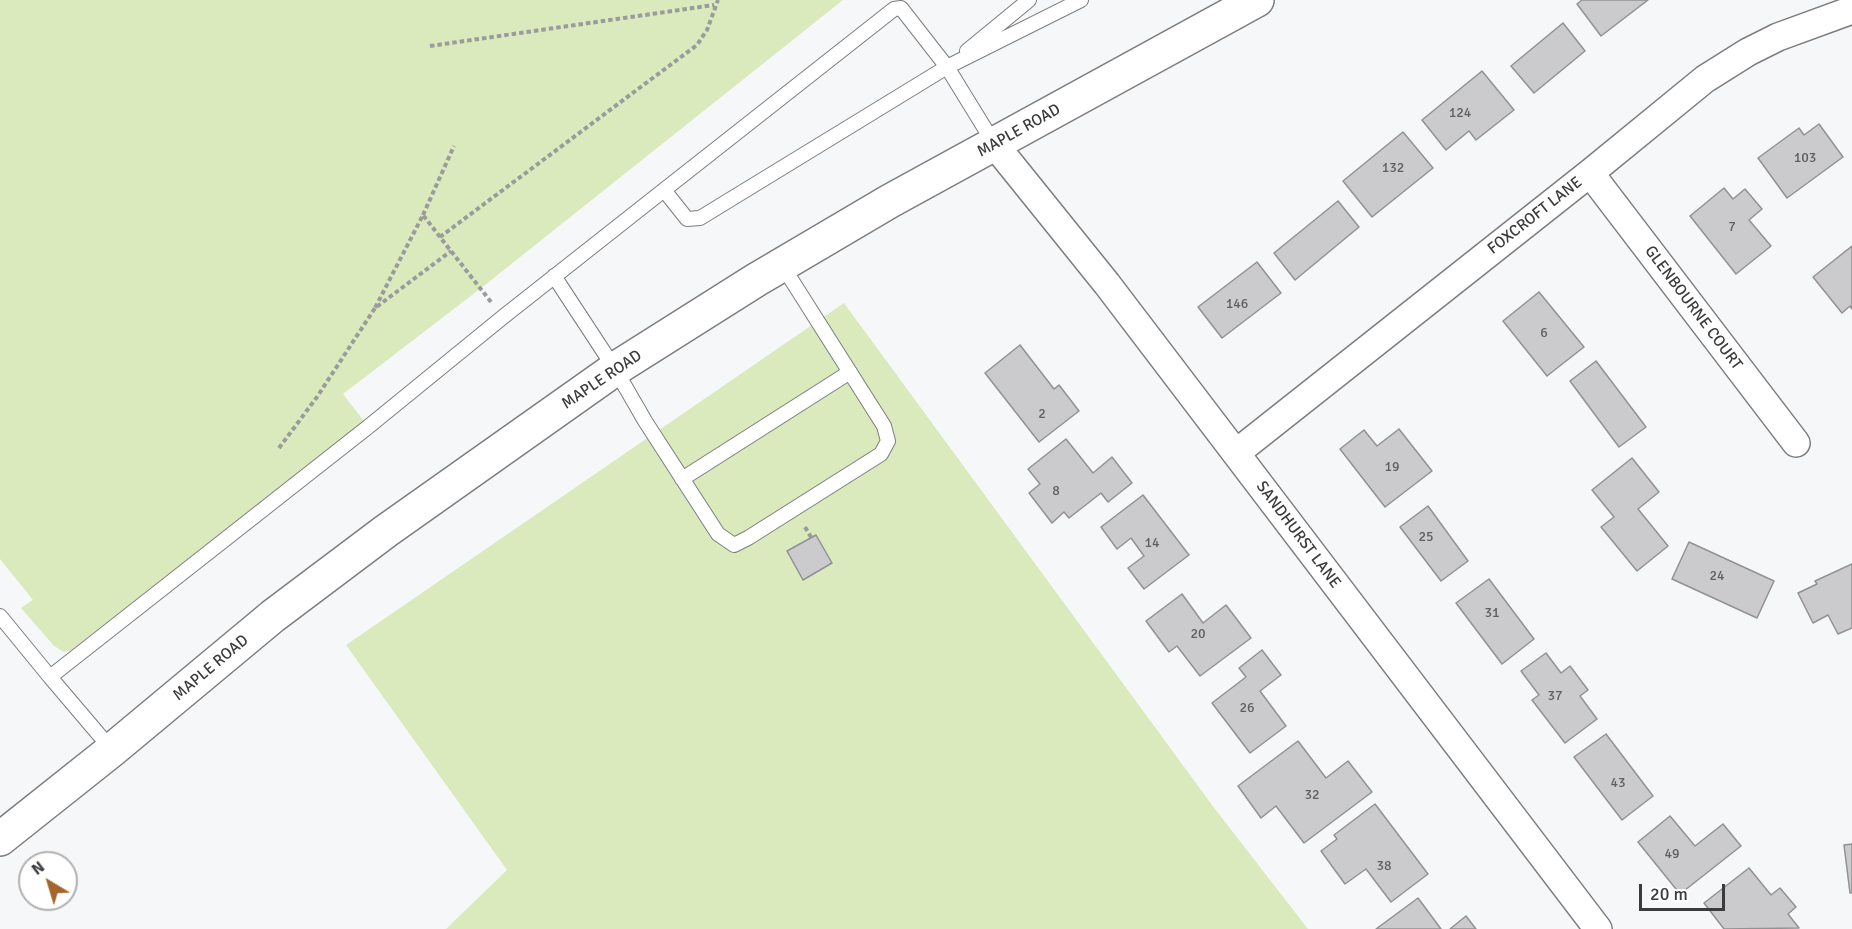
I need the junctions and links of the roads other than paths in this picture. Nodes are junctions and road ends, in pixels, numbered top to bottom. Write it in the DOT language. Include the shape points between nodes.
graph roads {
  1 [pos="1029,0"];
  2 [pos="1080,0"];
  3 [pos="1257,0"];
  4 [pos="1852,10"];
  5 [pos="947,67"];
  6 [pos="995,145"];
  7 [pos="1590,173"];
  8 [pos="664,190"];
  9 [pos="782,265"];
  10 [pos="554,276"];
  11 [pos="615,369"];
  12 [pos="850,372"];
  13 [pos="1796,443"];
  14 [pos="1236,453"];
  15 [pos="682,479"];
  16 [pos="0,616"];
  17 [pos="50,677"];
  18 [pos="112,750"];
  19 [pos="0,839"];
  20 [pos="1598,929"];
  1 -- 5 [label="lane"];
  2 -- 5 [label="lane"];
  3 -- 6 [label="main road, MAPLE ROAD"];
  4 -- 7 [label="street, FOXCROFT LANE" via="1778,37 1705,79"];
  5 -- 6 [label="lane"];
  5 -- 8 [label="lane" via="700,218 687,219"];
  5 -- 8 [label="lane" via="901,8 894,9"];
  6 -- 9 [label="main road, MAPLE ROAD"];
  6 -- 14 [label="street, SANDHURST LANE"];
  7 -- 13 [label="street, GLENBOURNE COURT"];
  7 -- 14 [label="street, FOXCROFT LANE"];
  8 -- 10 [label="lane"];
  9 -- 11 [label="main road, MAPLE ROAD"];
  9 -- 12 [label="lane"];
  10 -- 11 [label="lane"];
  10 -- 17 [label="lane"];
  11 -- 15 [label="lane"];
  11 -- 18 [label="main road, MAPLE ROAD" via="273,616"];
  12 -- 15 [label="lane"];
  12 -- 15 [label="lane" via="884,426 888,441 881,454 734,545 718,534"];
  14 -- 20 [label="street, SANDHURST LANE"];
  16 -- 17 [label="lane"];
  17 -- 18 [label="lane"];
  18 -- 19 [label="main road, MAPLE ROAD"];
}
